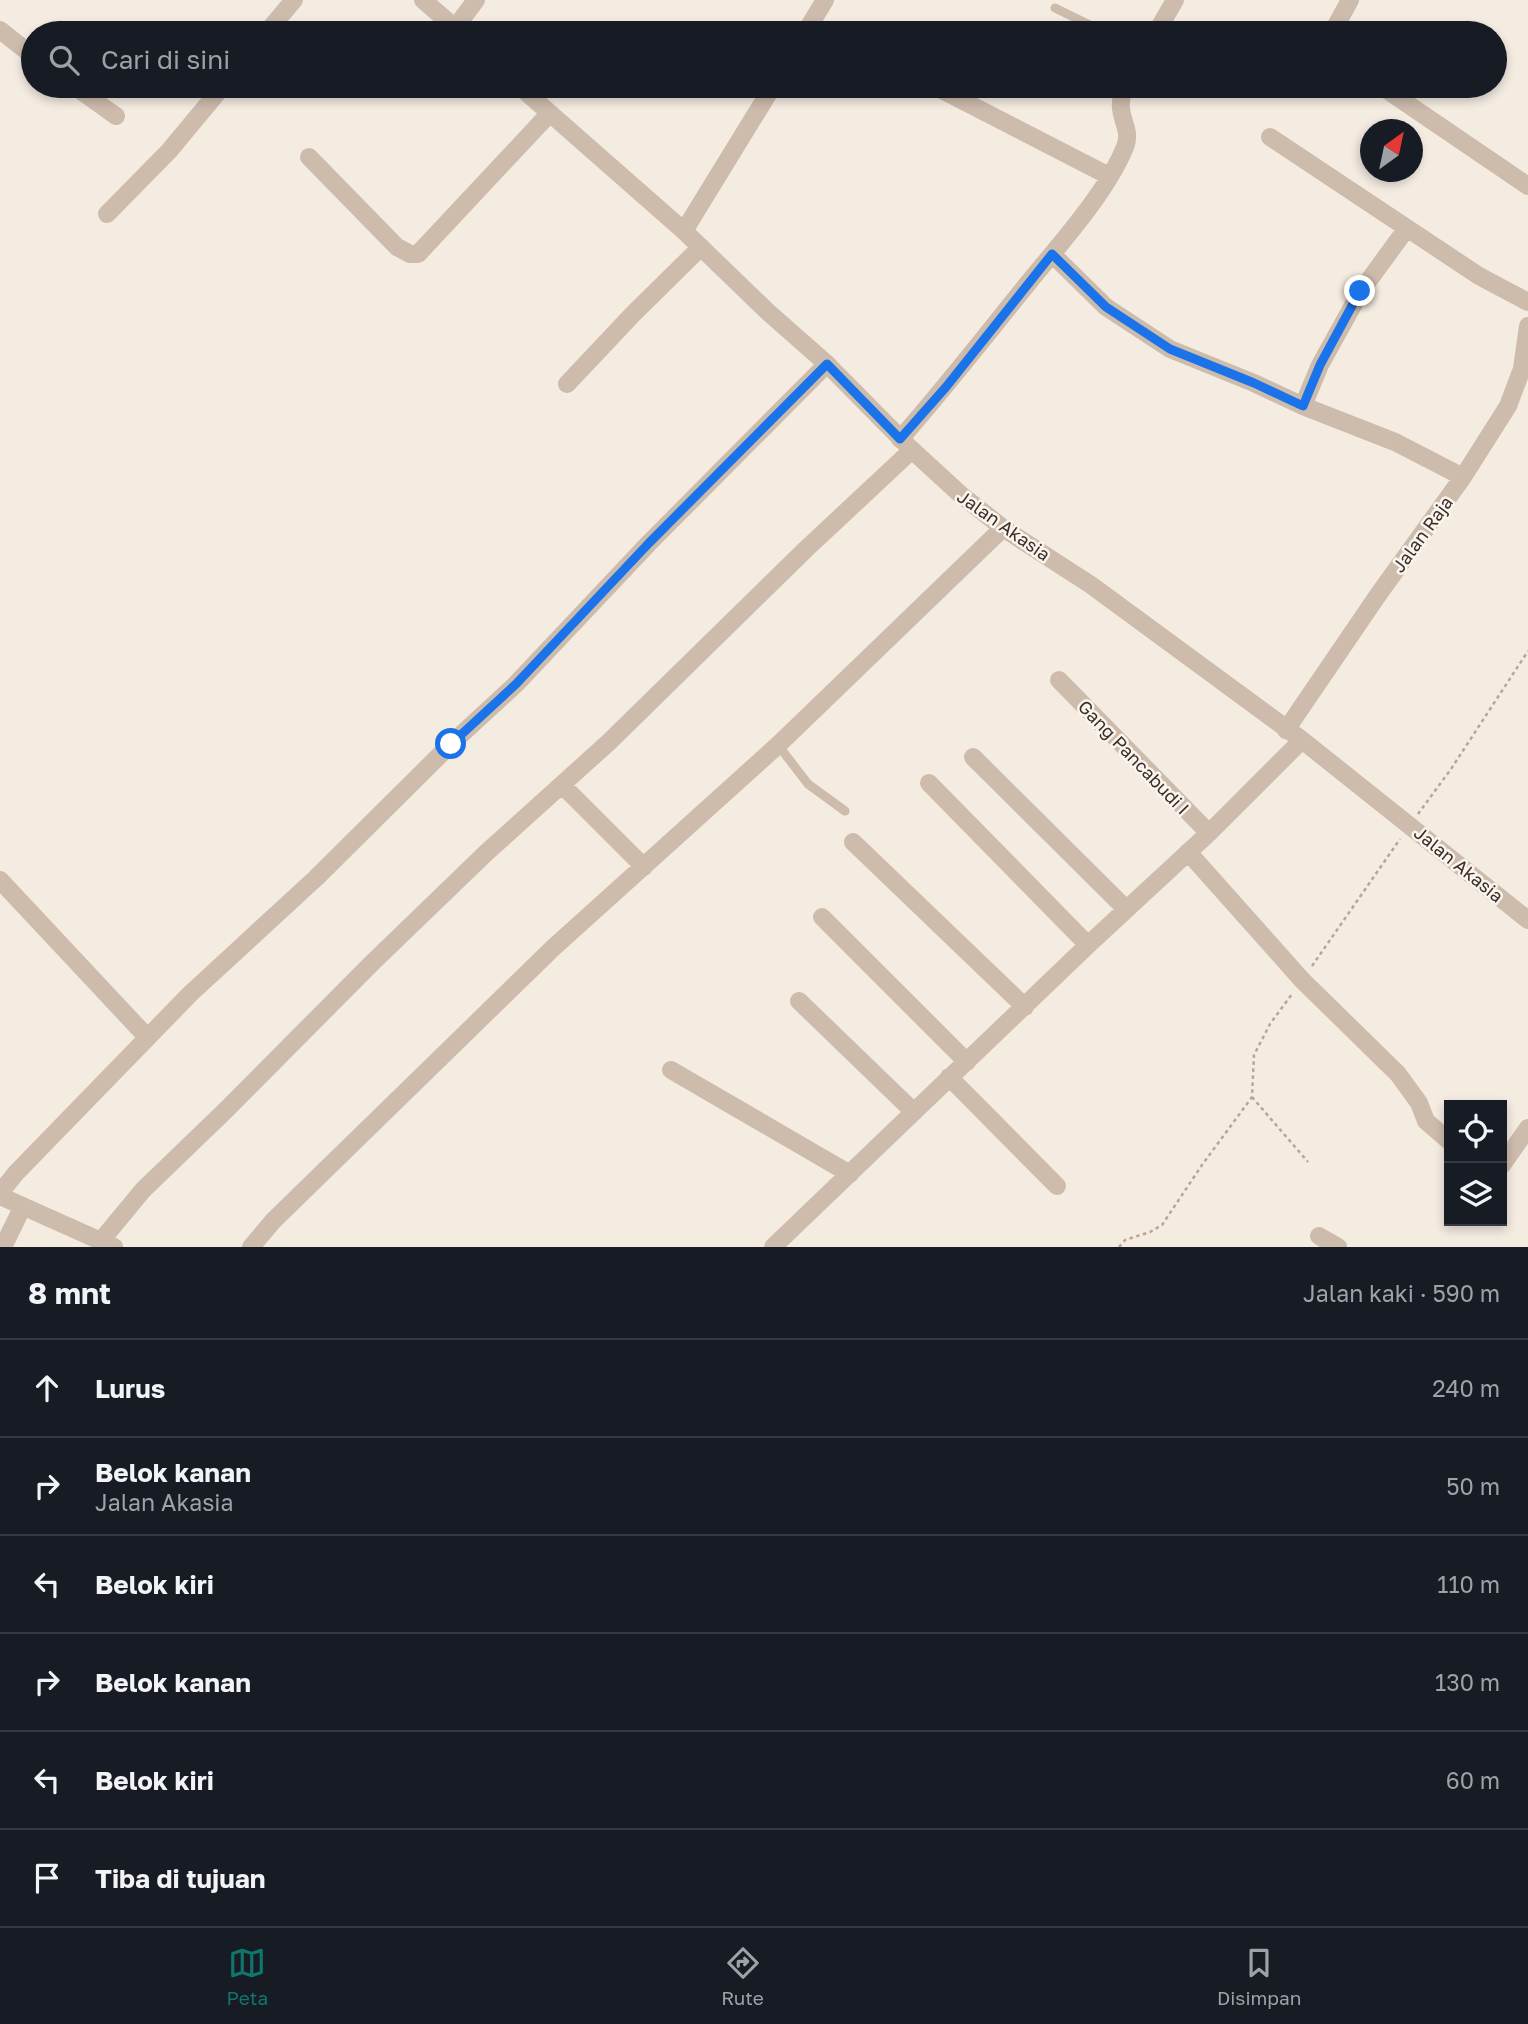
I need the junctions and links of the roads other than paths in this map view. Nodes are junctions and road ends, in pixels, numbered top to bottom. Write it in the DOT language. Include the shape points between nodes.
graph roads {
  1 [pos="293,0"];
  2 [pos="423,0"];
  3 [pos="476,0"];
  4 [pos="825,0"];
  5 [pos="1175,0"];
  6 [pos="1350,0"];
  7 [pos="1055,8"];
  8 [pos="276,21"];
  9 [pos="447,21"];
  10 [pos="464,21"];
  11 [pos="813,21"];
  12 [pos="1082,21"];
  13 [pos="1163,21"];
  14 [pos="1339,21"];
  15 [pos="0,30"];
  16 [pos="21,47"];
  17 [pos="91,98"];
  18 [pos="213,98"];
  19 [pos="532,98"];
  20 [pos="766,98"];
  21 [pos="957,98"];
  22 [pos="1121,98"];
  23 [pos="1399,98"];
  24 [pos="549,114"];
  25 [pos="116,116"];
  26 [pos="1270,137"];
  27 [pos="309,157"];
  28 [pos="1109,176"];
  29 [pos="1528,186"];
  30 [pos="107,214"];
  31 [pos="1408,228"];
  32 [pos="684,231"];
  33 [pos="701,247"];
  34 [pos="1052,254"];
  35 [pos="1528,302"];
  36 [pos="1528,326"];
  37 [pos="827,364"];
  38 [pos="567,384"];
  39 [pos="1303,406"];
  40 [pos="906,445"];
  41 [pos="1463,477"];
  42 [pos="1003,528"];
  43 [pos="1059,680"];
  44 [pos="1286,730"];
  45 [pos="1301,740"];
  46 [pos="778,745"];
  47 [pos="973,757"];
  48 [pos="929,782"];
  49 [pos="562,785"];
  50 [pos="845,811"];
  51 [pos="1209,833"];
  52 [pos="853,842"];
  53 [pos="1188,852"];
  54 [pos="644,867"];
  55 [pos="0,880"];
  56 [pos="1126,909"];
  57 [pos="821,917"];
  58 [pos="1528,920"];
  59 [pos="1088,945"];
  60 [pos="799,1001"];
  61 [pos="1024,1007"];
  62 [pos="147,1037"];
  63 [pos="967,1062"];
  64 [pos="671,1070"];
  65 [pos="949,1077"];
  66 [pos="914,1112"];
  67 [pos="1528,1128"];
  68 [pos="1444,1137"];
  69 [pos="1503,1163"];
  70 [pos="850,1174"];
  71 [pos="1057,1186"];
  72 [pos="0,1194"];
  73 [pos="23,1206"];
  74 [pos="1319,1236"];
  75 [pos="107,1244"];
  76 [pos="4,1247"];
  77 [pos="251,1247"];
  78 [pos="773,1247"];
  79 [pos="1338,1247"];
  1 -- 8 [label="street"];
  2 -- 9 [label="street"];
  3 -- 10 [label="street"];
  4 -- 11 [label="street"];
  5 -- 13 [label="street"];
  6 -- 14 [label="street"];
  7 -- 12 [label="lane"];
  15 -- 16 [label="street"];
  17 -- 25 [label="street"];
  18 -- 30 [label="street"];
  19 -- 24 [label="street, Jalan Akasia"];
  20 -- 32 [label="street"];
  21 -- 28 [label="street"];
  22 -- 28 [label="street" via="1127,145"];
  23 -- 29 [label="street"];
  24 -- 27 [label="street" via="418,254 397,247"];
  24 -- 32 [label="street, Jalan Akasia"];
  26 -- 31 [label="street"];
  28 -- 34 [label="street"];
  31 -- 35 [label="street" via="1479,276"];
  31 -- 39 [label="street" via="1360,291"];
  32 -- 33 [label="street, Jalan Akasia"];
  33 -- 37 [label="street, Jalan Akasia"];
  33 -- 38 [label="street"];
  34 -- 39 [label="street" via="1106,307 1170,349"];
  34 -- 40 [label="street"];
  36 -- 41 [label="street, Jalan Raja" via="1522,369 1508,406"];
  37 -- 40 [label="street, Jalan Akasia"];
  37 -- 62 [label="street" via="516,684"];
  39 -- 41 [label="street" via="1395,442"];
  40 -- 42 [label="street, Jalan Akasia"];
  40 -- 49 [label="street" via="805,550"];
  41 -- 44 [label="street, Jalan Raja"];
  42 -- 44 [label="street, Jalan Akasia" via="1091,584"];
  42 -- 46 [label="street"];
  43 -- 51 [label="street, Gang Pancabudi I"];
  44 -- 45 [label="street, Jalan Akasia"];
  45 -- 51 [label="street"];
  45 -- 58 [label="street, Jalan Akasia"];
  46 -- 50 [label="lane" via="808,784"];
  46 -- 54 [label="street"];
  47 -- 56 [label="street"];
  48 -- 59 [label="street"];
  49 -- 54 [label="street"];
  49 -- 75 [label="street" via="372,963 143,1190"];
  51 -- 53 [label="street"];
  52 -- 61 [label="street"];
  53 -- 56 [label="street"];
  53 -- 68 [label="street" via="1302,980 1398,1074 1426,1121"];
  54 -- 77 [label="street" via="553,948"];
  55 -- 62 [label="street"];
  56 -- 59 [label="street"];
  57 -- 63 [label="street"];
  59 -- 61 [label="street"];
  60 -- 66 [label="street"];
  61 -- 63 [label="street"];
  62 -- 72 [label="street"];
  63 -- 65 [label="street"];
  64 -- 70 [label="street"];
  65 -- 66 [label="street"];
  65 -- 71 [label="street"];
  66 -- 70 [label="street"];
  67 -- 69 [label="street"];
  70 -- 78 [label="street"];
  72 -- 73 [label="street"];
  73 -- 75 [label="street"];
  73 -- 76 [label="street"];
  74 -- 79 [label="street"];
}
